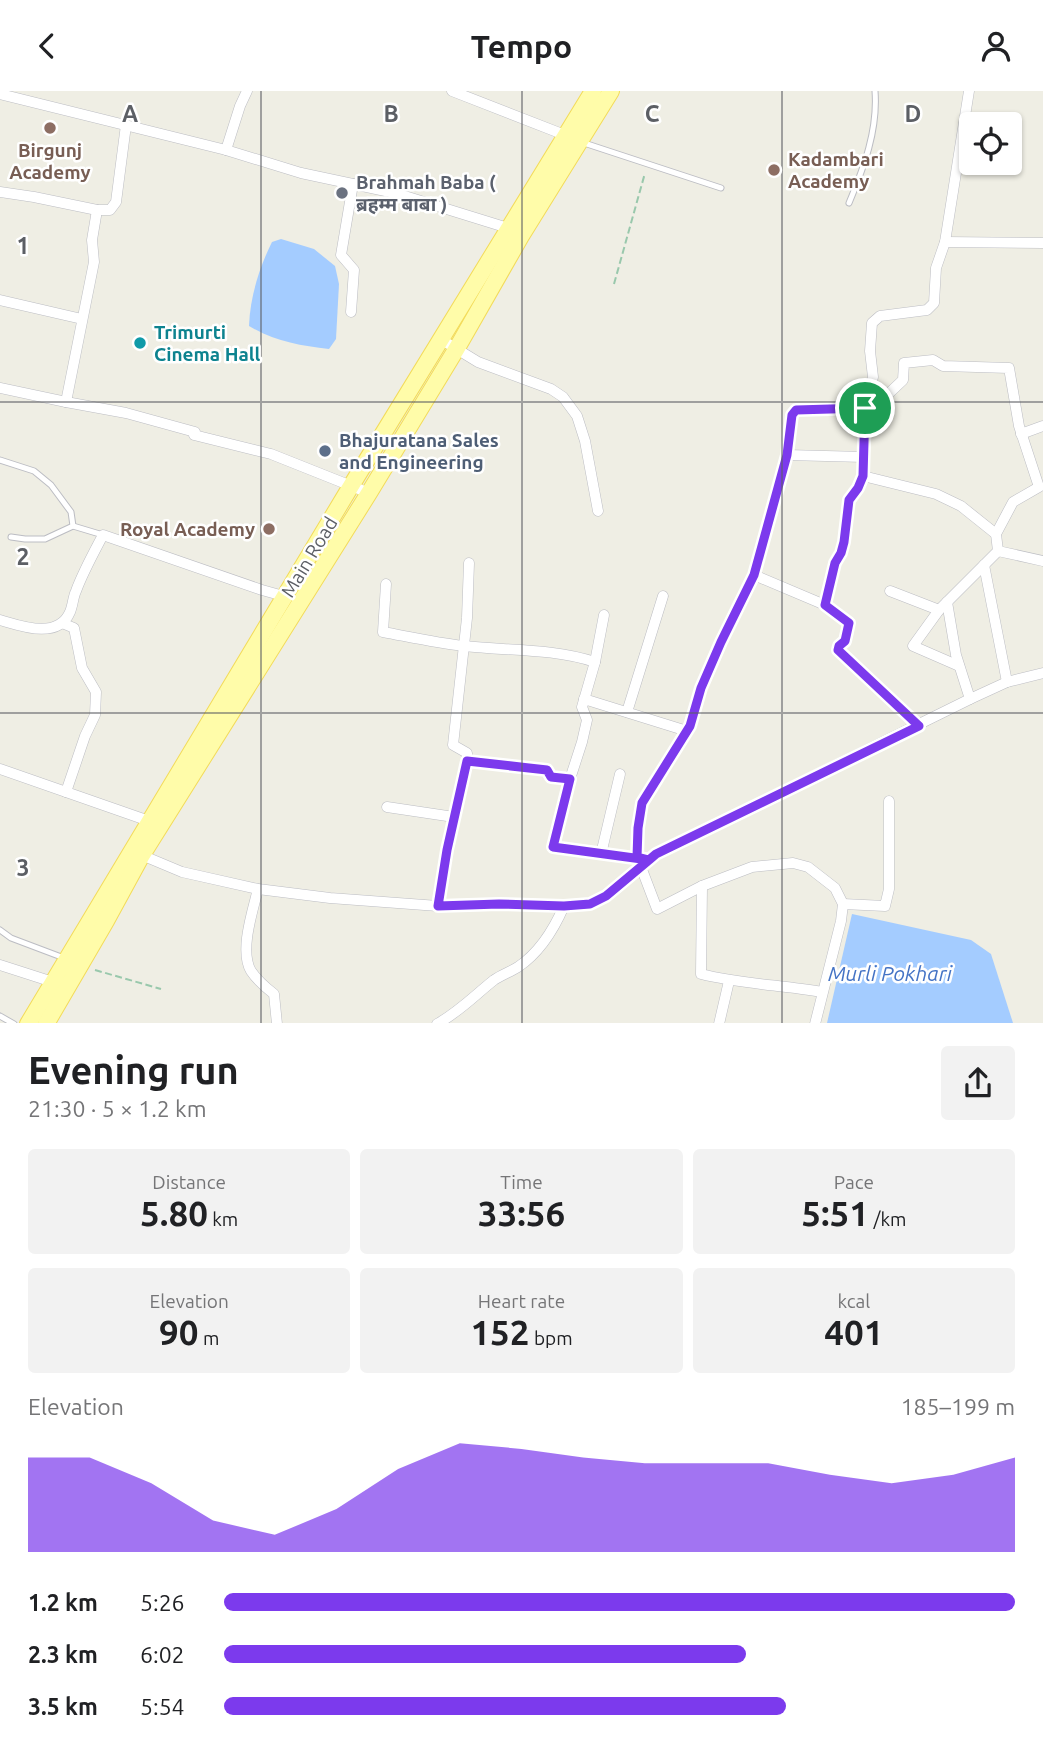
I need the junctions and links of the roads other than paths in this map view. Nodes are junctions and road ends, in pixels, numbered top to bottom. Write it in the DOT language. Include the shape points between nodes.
graph roads {
  1 [pos="247,91"];
  2 [pos="452,91"];
  3 [pos="593,91"];
  4 [pos="611,91"];
  5 [pos="875,91"];
  6 [pos="969,91"];
  7 [pos="0,94"];
  8 [pos="126,125"];
  9 [pos="573,139"];
  10 [pos="226,150"];
  11 [pos="353,184"];
  12 [pos="721,188"];
  13 [pos="0,193"];
  14 [pos="849,203"];
  15 [pos="97,210"];
  16 [pos="508,228"];
  17 [pos="945,242"];
  18 [pos="1043,243"];
  19 [pos="0,300"];
  20 [pos="351,312"];
  21 [pos="82,319"];
  22 [pos="450,344"];
  23 [pos="0,388"];
  24 [pos="66,402"];
  25 [pos="865,408"];
  26 [pos="1043,426"];
  27 [pos="1021,434"];
  28 [pos="787,455"];
  29 [pos="864,457"];
  30 [pos="0,460"];
  31 [pos="863,476"];
  32 [pos="351,486"];
  33 [pos="369,493"];
  34 [pos="598,511"];
  35 [pos="72,526"];
  36 [pos="996,534"];
  37 [pos="103,535"];
  38 [pos="11,537"];
  39 [pos="998,551"];
  40 [pos="1043,561"];
  41 [pos="469,563"];
  42 [pos="984,565"];
  43 [pos="754,575"];
  44 [pos="386,584"];
  45 [pos="890,591"];
  46 [pos="663,596"];
  47 [pos="294,599"];
  48 [pos="947,602"];
  49 [pos="825,605"];
  50 [pos="939,610"];
  51 [pos="604,615"];
  52 [pos="0,620"];
  53 [pos="62,623"];
  54 [pos="464,646"];
  55 [pos="594,662"];
  56 [pos="959,666"];
  57 [pos="1043,673"];
  58 [pos="1007,682"];
  59 [pos="584,699"];
  60 [pos="970,699"];
  61 [pos="627,712"];
  62 [pos="919,726"];
  63 [pos="687,731"];
  64 [pos="0,769"];
  65 [pos="620,774"];
  66 [pos="66,792"];
  67 [pos="889,801"];
  68 [pos="387,807"];
  69 [pos="454,817"];
  70 [pos="155,824"];
  71 [pos="137,853"];
  72 [pos="601,854"];
  73 [pos="642,861"];
  74 [pos="702,885"];
  75 [pos="258,889"];
  76 [pos="843,904"];
  77 [pos="438,906"];
  78 [pos="564,906"];
  79 [pos="0,930"];
  80 [pos="73,963"];
  81 [pos="0,965"];
  82 [pos="729,981"];
  83 [pos="59,985"];
  84 [pos="822,992"];
  85 [pos="455,1020"];
  86 [pos="29,1023"];
  87 [pos="46,1023"];
  88 [pos="277,1023"];
  89 [pos="719,1023"];
  90 [pos="815,1023"];
  1 -- 10 [label="street"];
  2 -- 9 [label="street"];
  3 -- 9 [label="main road, Main Road"];
  4 -- 9 [label="main road, Main Road"];
  5 -- 14 [label="lane" via="873,130"];
  6 -- 17 [label="street"];
  7 -- 8 [label="street"];
  8 -- 10 [label="street"];
  8 -- 15 [label="street" via="116,202 110,210"];
  9 -- 12 [label="lane"];
  9 -- 16 [label="main road, Main Road"];
  9 -- 22 [label="main road, Main Road" via="521,236"];
  10 -- 11 [label="street"];
  11 -- 16 [label="street"];
  11 -- 20 [label="street" via="341,255 354,270"];
  13 -- 15 [label="street"];
  15 -- 21 [label="street" via="94,262"];
  16 -- 22 [label="main road, Main Road"];
  17 -- 18 [label="street"];
  17 -- 25 [label="street" via="936,268 934,303 928,310 880,316 872,323 873,377"];
  19 -- 21 [label="street"];
  21 -- 24 [label="street"];
  22 -- 32 [label="main road, Main Road"];
  22 -- 33 [label="main road, Main Road"];
  22 -- 34 [label="street" via="478,362 563,397 577,416 585,441"];
  23 -- 24 [label="street"];
  24 -- 32 [label="street" via="126,413 271,454"];
  25 -- 27 [label="street" via="903,380 904,363 933,360 943,366 1009,368"];
  25 -- 28 [label="street" via="796,410"];
  25 -- 29 [label="street"];
  26 -- 27 [label="street"];
  27 -- 36 [label="street" via="1039,487 1013,502"];
  28 -- 29 [label="street"];
  28 -- 43 [label="street"];
  29 -- 31 [label="street"];
  30 -- 35 [label="lane" via="34,471 51,485 71,512"];
  31 -- 36 [label="street" via="936,495 961,506"];
  31 -- 49 [label="street" via="849,500 844,542"];
  32 -- 33 [label="street"];
  32 -- 47 [label="main road, Main Road"];
  33 -- 47 [label="main road, Main Road"];
  35 -- 37 [label="lane"];
  35 -- 38 [label="lane" via="45,540"];
  36 -- 39 [label="street"];
  37 -- 47 [label="street"];
  37 -- 53 [label="street"];
  39 -- 40 [label="street"];
  39 -- 42 [label="street"];
  41 -- 54 [label="street"];
  42 -- 48 [label="street"];
  42 -- 58 [label="street"];
  43 -- 49 [label="street"];
  43 -- 63 [label="street" via="701,688"];
  44 -- 54 [label="street" via="383,632"];
  45 -- 50 [label="street"];
  46 -- 61 [label="street"];
  47 -- 70 [label="main road, Main Road"];
  48 -- 50 [label="street"];
  48 -- 56 [label="street"];
  49 -- 62 [label="street" via="849,623 838,650"];
  50 -- 56 [label="street" via="913,646"];
  51 -- 55 [label="street"];
  52 -- 53 [label="street" via="33,630"];
  53 -- 66 [label="street" via="74,628 82,668 96,692 95,715"];
  54 -- 55 [label="street" via="542,651"];
  54 -- 69 [label="street" via="453,745 467,753 467,761"];
  55 -- 59 [label="street"];
  56 -- 60 [label="street"];
  57 -- 58 [label="street"];
  58 -- 60 [label="street"];
  59 -- 61 [label="street"];
  59 -- 72 [label="street" via="587,720 553,847"];
  60 -- 62 [label="street"];
  61 -- 63 [label="street"];
  62 -- 73 [label="street"];
  63 -- 73 [label="street" via="642,803 638,828"];
  64 -- 66 [label="street"];
  65 -- 72 [label="street"];
  66 -- 70 [label="street"];
  67 -- 76 [label="street" via="885,906"];
  68 -- 69 [label="street"];
  69 -- 77 [label="street"];
  70 -- 71 [label="main road, Main Road"];
  71 -- 75 [label="street" via="182,872"];
  71 -- 80 [label="main road, Main Road"];
  72 -- 73 [label="street"];
  73 -- 74 [label="street" via="657,909"];
  73 -- 78 [label="street" via="606,896 590,904"];
  74 -- 76 [label="street" via="752,867 793,863 808,867 835,888"];
  74 -- 82 [label="street" via="701,974"];
  75 -- 77 [label="street"];
  75 -- 88 [label="street" via="246,936 248,961 260,983 274,994"];
  76 -- 84 [label="street"];
  77 -- 78 [label="street"];
  78 -- 85 [label="street" via="534,952 496,979"];
  79 -- 80 [label="lane"];
  80 -- 83 [label="main road, Main Road"];
  81 -- 83 [label="street"];
  82 -- 84 [label="street"];
  82 -- 89 [label="street"];
  83 -- 86 [label="main road, Main Road"];
  83 -- 87 [label="main road, Main Road"];
  84 -- 90 [label="street"];
}
